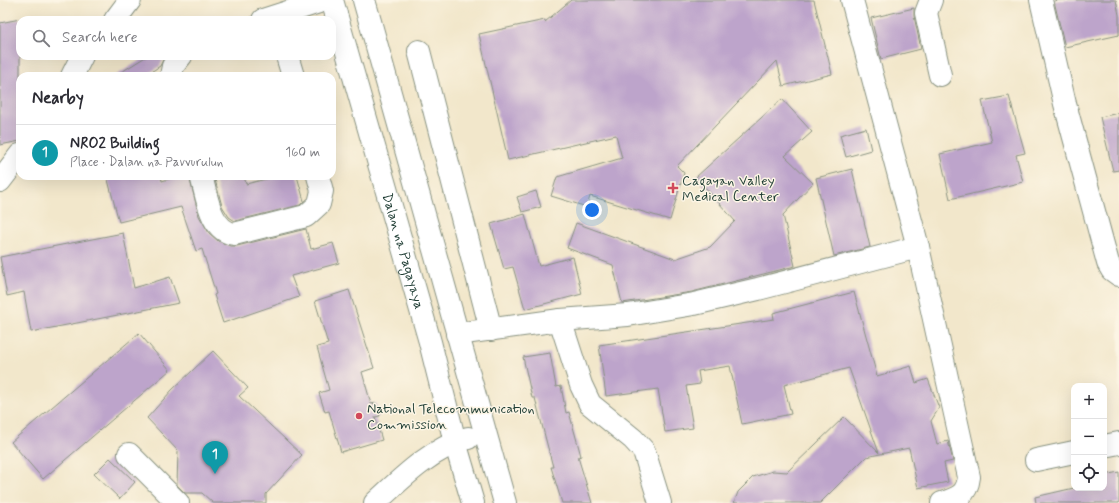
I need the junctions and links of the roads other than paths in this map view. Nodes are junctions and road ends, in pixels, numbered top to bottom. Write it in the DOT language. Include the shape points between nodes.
graph roads {
  1 [pos="130,0"];
  2 [pos="325,0"];
  3 [pos="332,0"];
  4 [pos="364,0"];
  5 [pos="852,0"];
  6 [pos="931,0"];
  7 [pos="1041,0"];
  8 [pos="118,16"];
  9 [pos="278,16"];
  10 [pos="419,51"];
  11 [pos="80,60"];
  12 [pos="178,60"];
  13 [pos="288,60"];
  14 [pos="74,72"];
  15 [pos="172,72"];
  16 [pos="292,72"];
  17 [pos="940,75"];
  18 [pos="16,160"];
  19 [pos="201,180"];
  20 [pos="319,180"];
  21 [pos="0,181"];
  22 [pos="918,247"];
  23 [pos="1119,275"];
  24 [pos="560,320"];
  25 [pos="492,330"];
  26 [pos="457,334"];
  27 [pos="485,433"];
  28 [pos="455,442"];
  29 [pos="1119,443"];
  30 [pos="1107,445"];
  31 [pos="1071,453"];
  32 [pos="129,454"];
  33 [pos="1036,460"];
  34 [pos="178,503"];
  35 [pos="375,503"];
  36 [pos="473,503"];
  37 [pos="504,503"];
  38 [pos="660,503"];
  39 [pos="942,503"];
  1 -- 8 [label="street"];
  2 -- 9 [label="street"];
  3 -- 28 [label="street, Dalan na Pagayaya" via="430,342"];
  4 -- 26 [label="street, Dalan na Pagayaya"];
  5 -- 22 [label="street"];
  6 -- 17 [label="street" via="926,13"];
  7 -- 23 [label="street" via="1065,104 1108,263"];
  10 -- 25 [label="street"];
  11 -- 14 [label="street"];
  12 -- 15 [label="street"];
  13 -- 16 [label="street"];
  18 -- 21 [label="street"];
  19 -- 20 [label="street" via="218,226 225,232 234,234 306,216 320,204 322,191"];
  22 -- 24 [label="street" via="694,304 628,315"];
  22 -- 39 [label="street" via="969,477 964,494"];
  24 -- 25 [label="street"];
  24 -- 38 [label="street" via="581,385 590,404 633,439 644,452"];
  25 -- 26 [label="street"];
  26 -- 27 [label="street, Dalan na Pagayaya"];
  27 -- 28 [label="street"];
  27 -- 37 [label="street, Dalan na Pagayaya"];
  28 -- 35 [label="street" via="412,469"];
  28 -- 36 [label="street, Dalan na Pagayaya"];
  29 -- 30 [label="street"];
  31 -- 33 [label="street"];
  32 -- 34 [label="street"];
}
